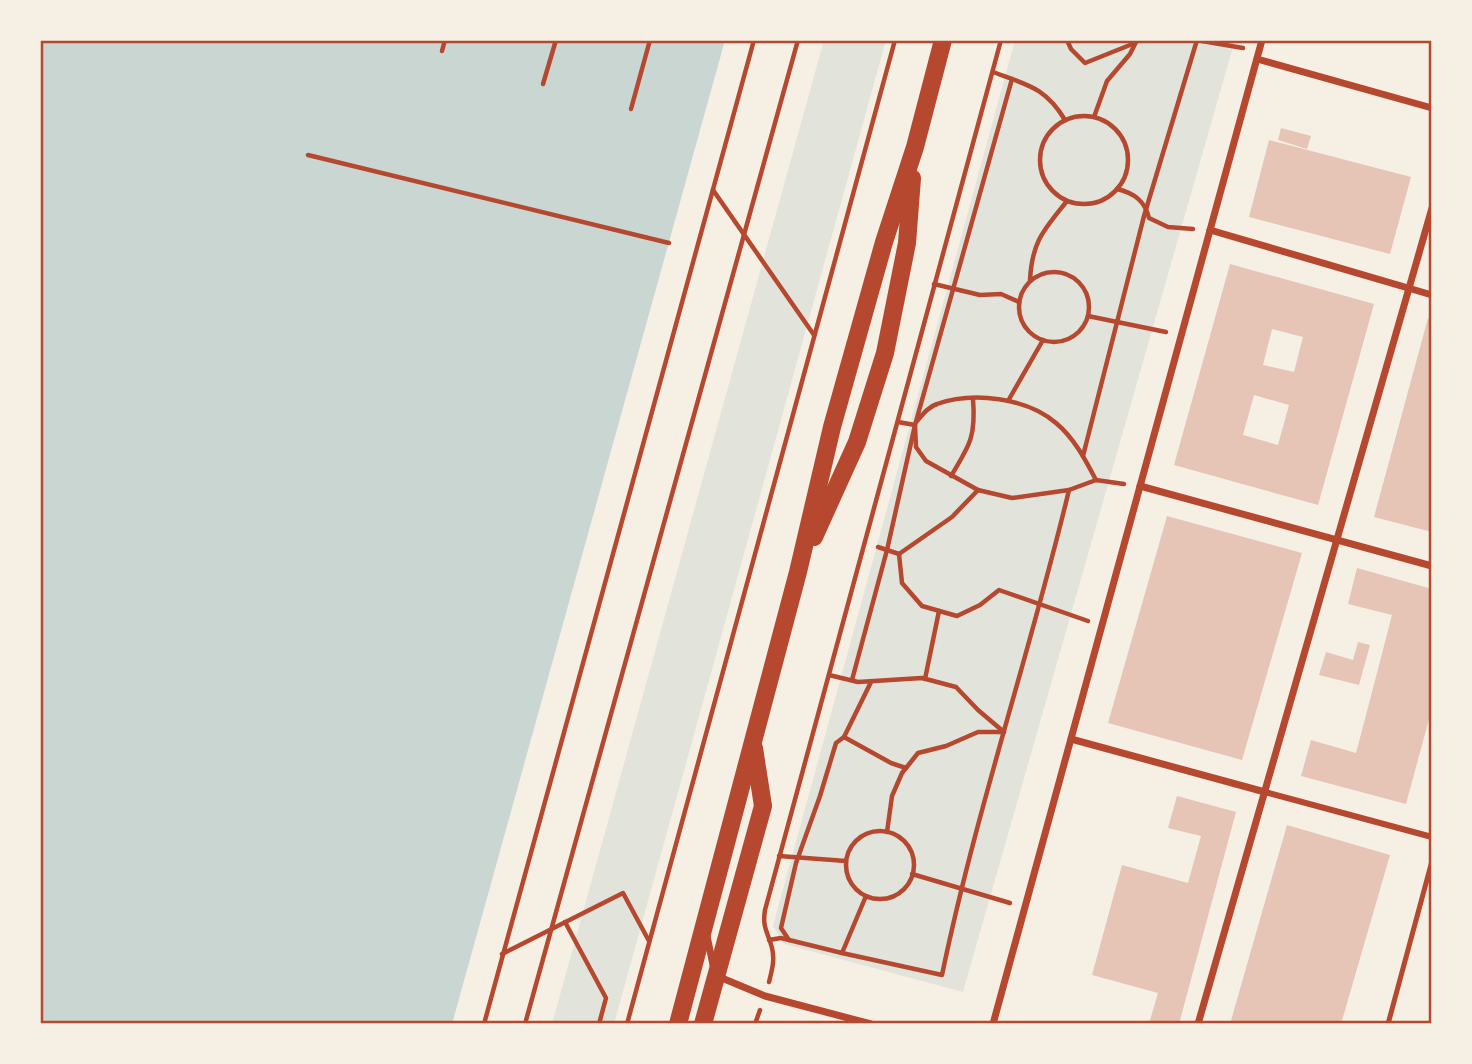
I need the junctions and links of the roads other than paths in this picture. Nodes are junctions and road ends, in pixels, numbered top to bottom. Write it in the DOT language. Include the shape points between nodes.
graph roads {
  1 [pos="943,40"];
  2 [pos="1262,40"];
  3 [pos="1258,54"];
  4 [pos="1432,108"];
  5 [pos="915,147"];
  6 [pos="1432,208"];
  7 [pos="1210,230"];
  8 [pos="1408,289"];
  9 [pos="1432,295"];
  10 [pos="1140,486"];
  11 [pos="1336,540"];
  12 [pos="1432,566"];
  13 [pos="798,572"];
  14 [pos="1071,739"];
  15 [pos="753,741"];
  16 [pos="1265,792"];
  17 [pos="1432,838"];
  18 [pos="1432,861"];
  19 [pos="703,922"];
  20 [pos="716,975"];
  21 [pos="678,1024"];
  22 [pos="703,1024"];
  23 [pos="871,1024"];
  24 [pos="992,1024"];
  25 [pos="1198,1024"];
  26 [pos="1388,1024"];
  1 -- 5 [label="main road"];
  2 -- 3 [label="street"];
  3 -- 4 [label="street"];
  3 -- 7 [label="street"];
  5 -- 13 [label="main road" via="832,426"];
  5 -- 13 [label="main road" via="907,243 885,353 858,442"];
  6 -- 8 [label="street"];
  7 -- 8 [label="street"];
  7 -- 10 [label="street"];
  8 -- 9 [label="street"];
  8 -- 11 [label="street"];
  10 -- 11 [label="street"];
  10 -- 14 [label="street"];
  11 -- 12 [label="street"];
  11 -- 16 [label="street"];
  13 -- 15 [label="main road"];
  14 -- 16 [label="street"];
  14 -- 24 [label="street"];
  15 -- 19 [label="main road"];
  15 -- 20 [label="main road" via="762,806"];
  16 -- 17 [label="street"];
  16 -- 25 [label="street"];
  18 -- 26 [label="lane"];
  19 -- 20 [label="street"];
  19 -- 21 [label="main road"];
  20 -- 22 [label="main road"];
  20 -- 23 [label="street" via="765,996"];
}
